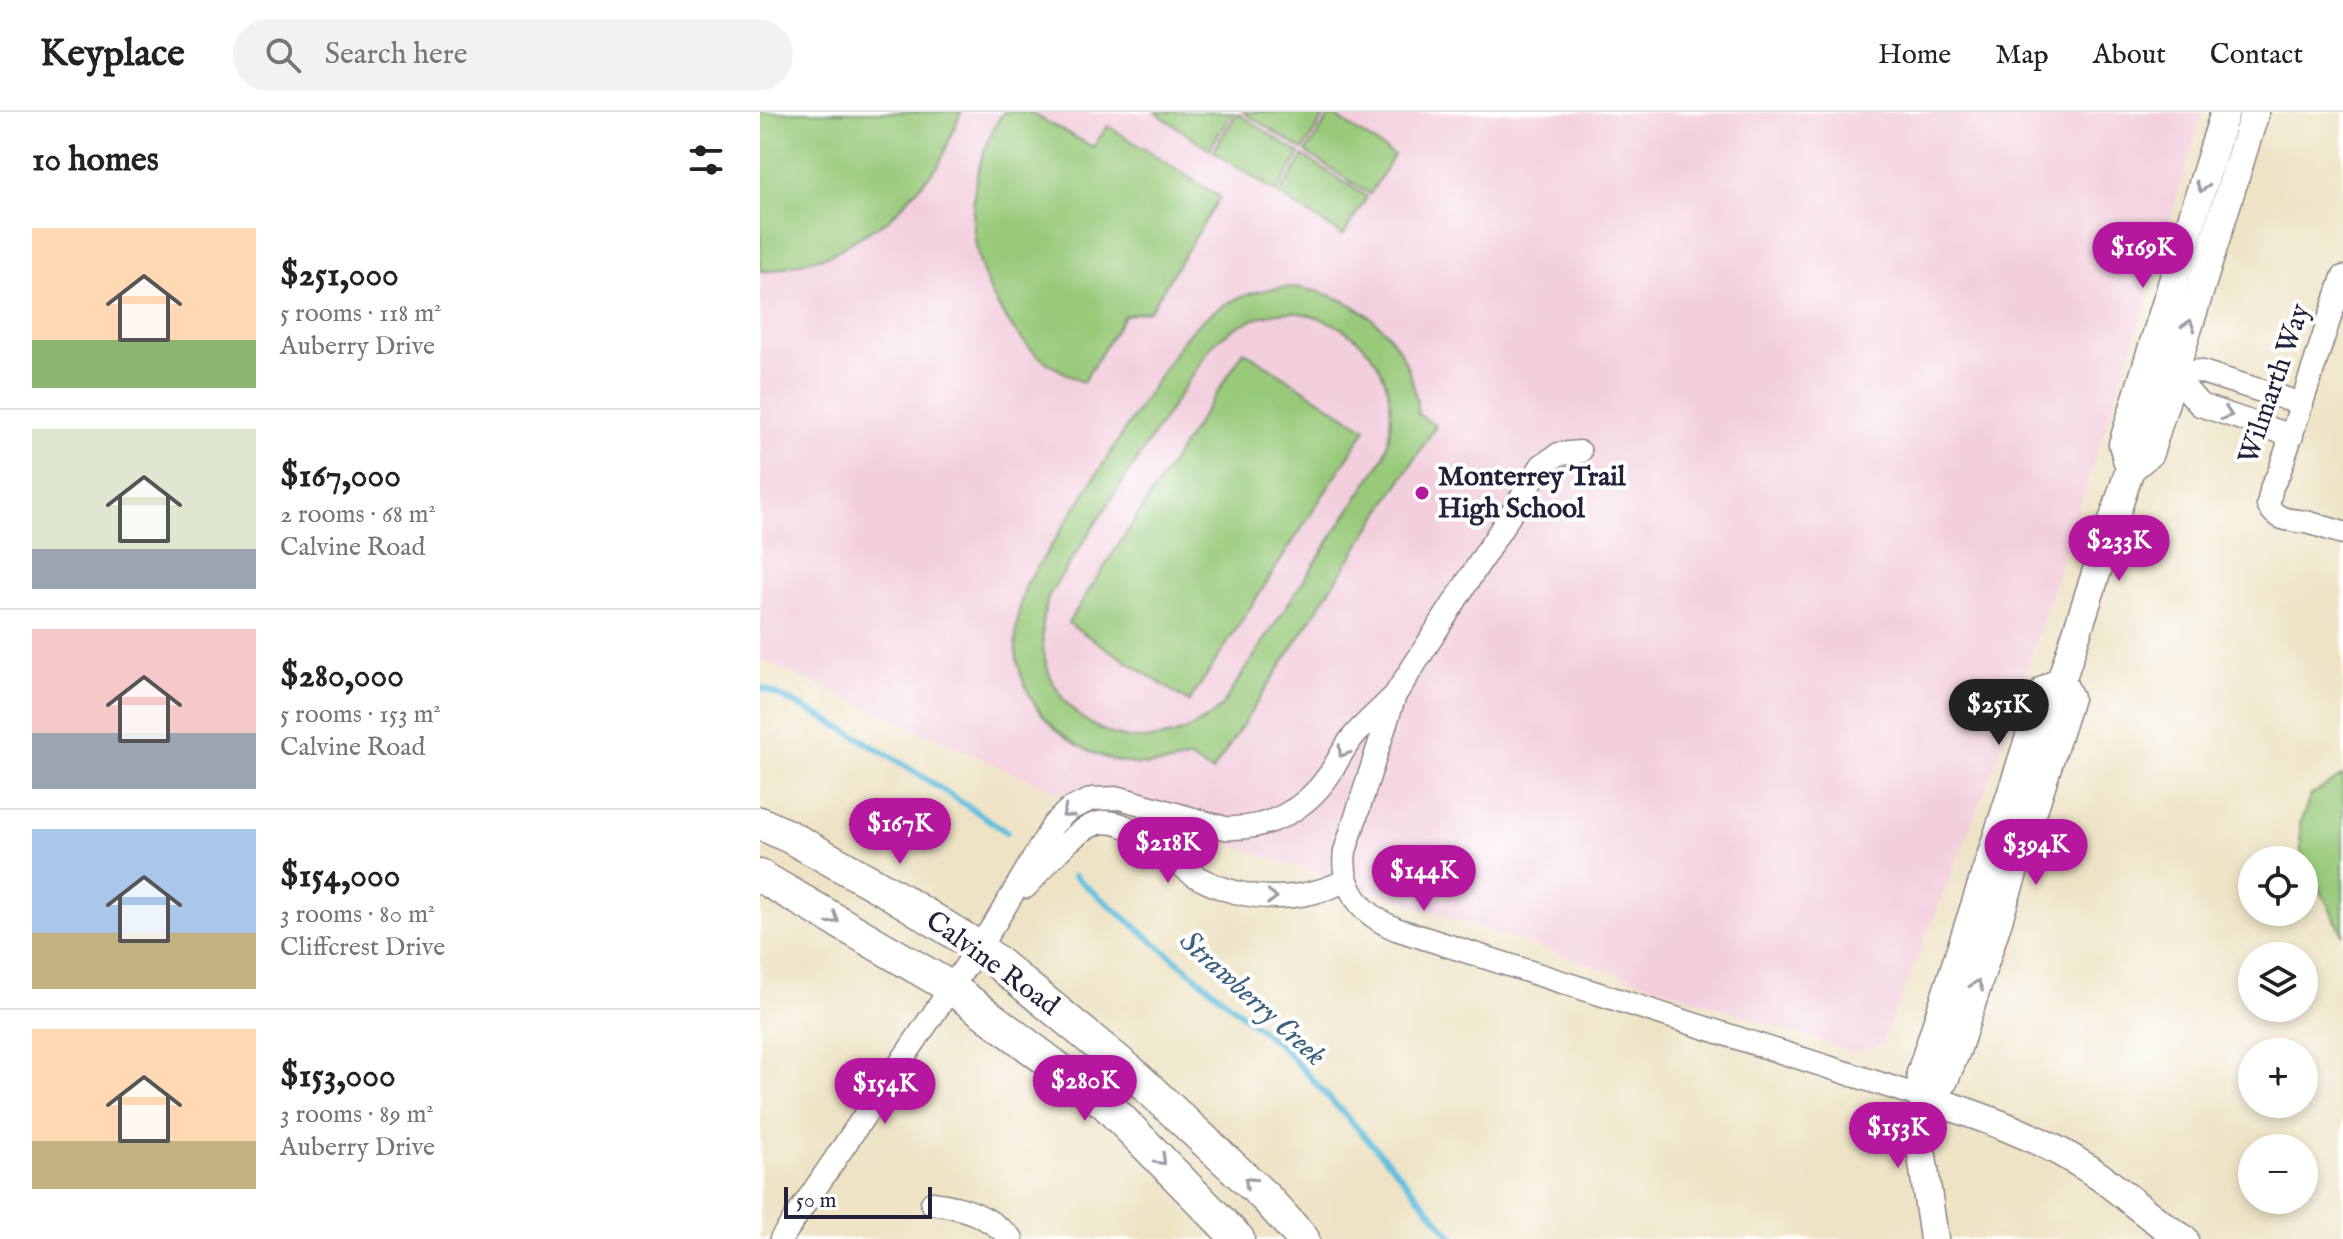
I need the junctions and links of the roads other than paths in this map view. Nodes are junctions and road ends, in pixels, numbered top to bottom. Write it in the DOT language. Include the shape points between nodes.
graph roads {
  1 [pos="2225,112"];
  2 [pos="2255,112"];
  3 [pos="2343,277"];
  4 [pos="2174,375"];
  5 [pos="2302,404"];
  6 [pos="2292,436"];
  7 [pos="1580,452"];
  8 [pos="2130,469"];
  9 [pos="2343,533"];
  10 [pos="1395,695"];
  11 [pos="760,823"];
  12 [pos="760,876"];
  13 [pos="1347,880"];
  14 [pos="1000,914"];
  15 [pos="978,947"];
  16 [pos="950,987"];
  17 [pos="1925,1098"];
  18 [pos="932,1203"];
  19 [pos="781,1239"];
  20 [pos="1012,1239"];
  21 [pos="1238,1239"];
  22 [pos="1303,1239"];
  23 [pos="1934,1239"];
  24 [pos="2184,1239"];
  1 -- 8 [label="street, one-way" via="2123,444"];
  4 -- 2 [label="street, one-way"];
  3 -- 5 [label="street, Wilmarth Way"];
  4 -- 5 [label="street" via="2199,371"];
  4 -- 6 [label="street, one-way" via="2200,405"];
  4 -- 8 [label="street" via="2149,453"];
  5 -- 6 [label="street, Wilmarth Way"];
  6 -- 9 [label="street, Wilmarth Way" via="2268,505 2289,521"];
  7 -- 10 [label="street" via="1559,454 1542,465"];
  8 -- 17 [label="street" via="2061,681 2069,698 1957,1048 1944,1080"];
  10 -- 13 [label="street" via="1348,837 1343,862"];
  10 -- 14 [label="street, one-way" via="1351,739 1313,795 1272,821 1225,828 1139,801 1083,801 1053,825"];
  11 -- 15 [label="main road, Calvine Road"];
  12 -- 16 [label="main road, Calvine Road, one-way"];
  14 -- 13 [label="street, one-way" via="1082,829 1100,822 1123,824 1198,878 1241,893 1302,896"];
  13 -- 17 [label="street" via="1363,910 1396,929"];
  14 -- 15 [label="street"];
  15 -- 16 [label="street"];
  22 -- 15 [label="main road, Calvine Road, one-way" via="1130,1071"];
  16 -- 19 [label="street"];
  16 -- 21 [label="main road, Calvine Road, one-way" via="1106,1104"];
  17 -- 23 [label="street" via="1920,1142"];
  17 -- 24 [label="street" via="2039,1140 2086,1167"];
  18 -- 20 [label="street" via="982,1215"];
}
